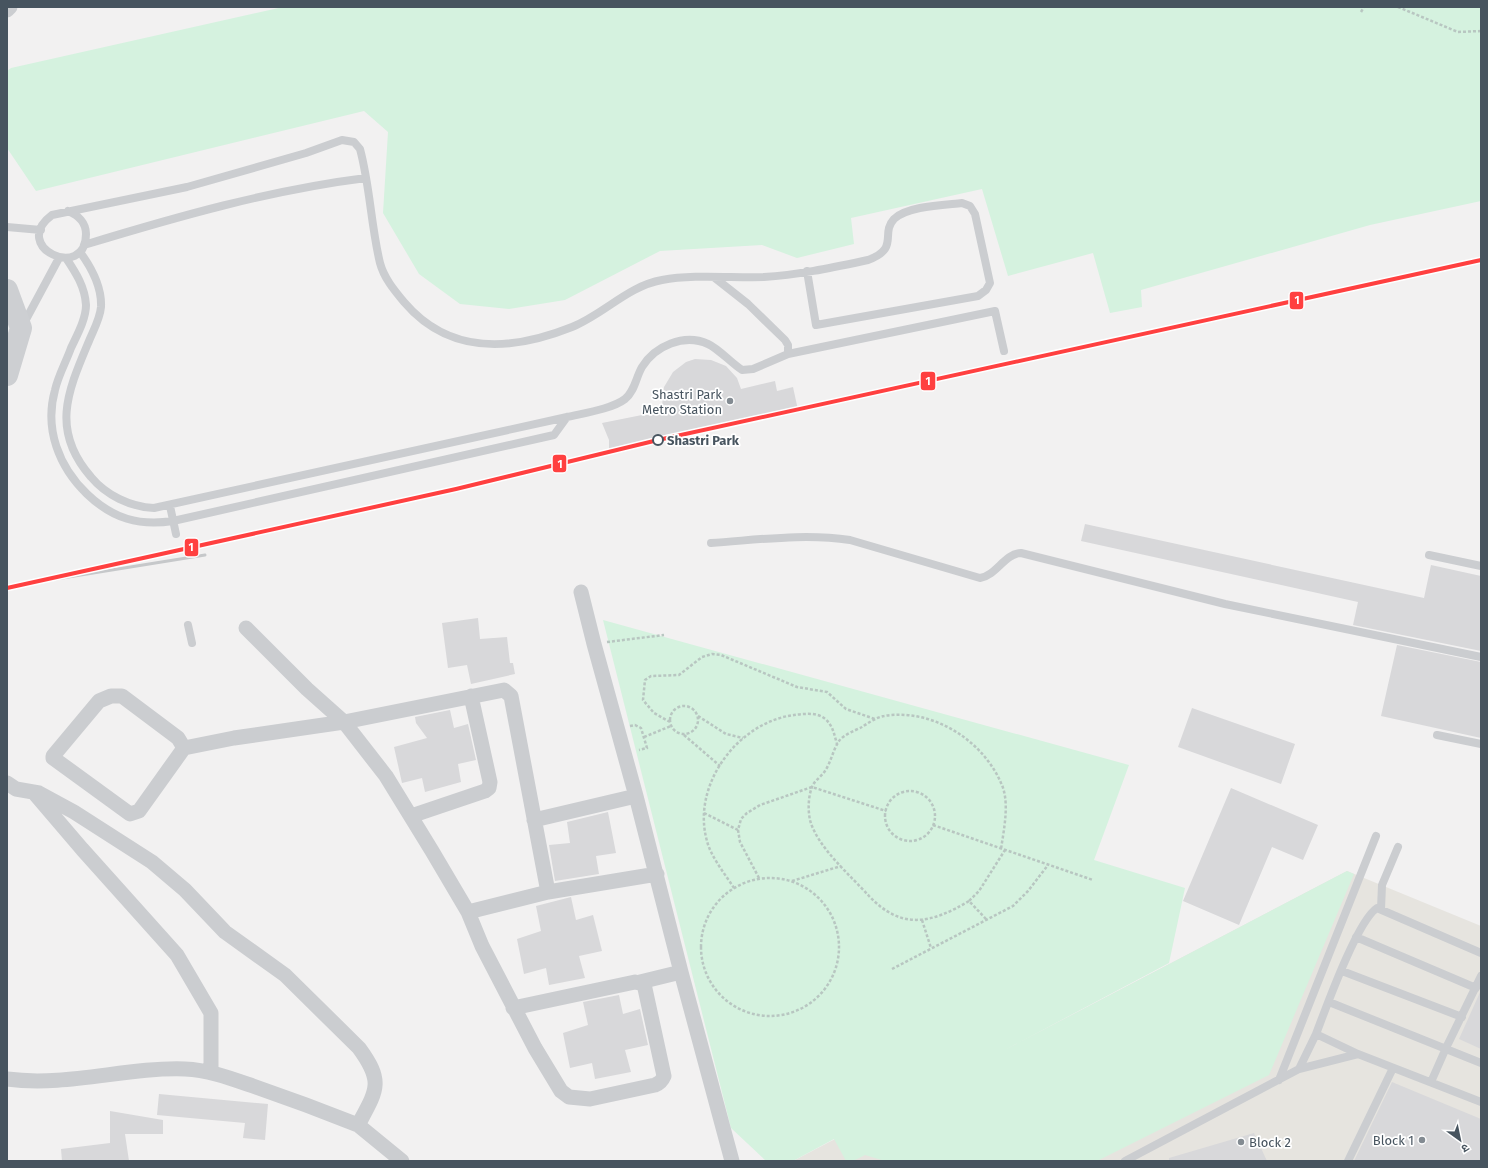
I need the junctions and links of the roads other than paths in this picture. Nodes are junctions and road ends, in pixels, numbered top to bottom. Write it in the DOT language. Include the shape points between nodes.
graph roads {
  1 [pos="10,7"];
  2 [pos="7,10"];
  3 [pos="366,178"];
  4 [pos="68,211"];
  5 [pos="7,227"];
  6 [pos="41,230"];
  7 [pos="82,248"];
  8 [pos="62,258"];
  9 [pos="807,271"];
  10 [pos="715,278"];
  11 [pos="7,290"];
  12 [pos="14,336"];
  13 [pos="1004,351"];
  14 [pos="788,354"];
  15 [pos="7,375"];
  16 [pos="567,417"];
  17 [pos="170,506"];
  18 [pos="173,521"];
  19 [pos="176,534"];
  20 [pos="711,543"];
  21 [pos="1429,555"];
  22 [pos="1481,566"];
  23 [pos="581,592"];
  24 [pos="188,625"];
  25 [pos="246,628"];
  26 [pos="192,643"];
  27 [pos="1481,657"];
  28 [pos="471,696"];
  29 [pos="344,722"];
  30 [pos="1437,735"];
  31 [pos="1481,744"];
  32 [pos="184,748"];
  33 [pos="7,783"];
  34 [pos="33,792"];
  35 [pos="636,796"];
  36 [pos="411,816"];
  37 [pos="534,820"];
  38 [pos="1376,836"];
  39 [pos="1398,847"];
  40 [pos="657,874"];
  41 [pos="548,892"];
  42 [pos="1381,909"];
  43 [pos="468,912"];
  44 [pos="1356,937"];
  45 [pos="1481,953"];
  46 [pos="1342,971"];
  47 [pos="681,972"];
  48 [pos="1481,976"];
  49 [pos="640,982"];
  50 [pos="1476,988"];
  51 [pos="1329,1002"];
  52 [pos="513,1008"];
  53 [pos="1462,1017"];
  54 [pos="1316,1034"];
  55 [pos="1446,1048"];
  56 [pos="1358,1054"];
  57 [pos="1481,1063"];
  58 [pos="1393,1068"];
  59 [pos="1299,1069"];
  60 [pos="211,1072"];
  61 [pos="7,1079"];
  62 [pos="1279,1080"];
  63 [pos="1431,1082"];
  64 [pos="1481,1102"];
  65 [pos="358,1125"];
  66 [pos="402,1161"];
  67 [pos="732,1161"];
  68 [pos="1125,1161"];
  69 [pos="1348,1161"];
  1 -- 2 [label="street"];
  3 -- 4 [label="lane" via="360,149 354,142 342,140 306,153 187,186"];
  3 -- 7 [label="lane" via="276,193 155,224"];
  3 -- 10 [label="lane" via="380,263 392,289 419,318 437,330 468,342 491,344 545,337 581,323 634,290 662,280"];
  4 -- 6 [label="lane" via="52,215"];
  4 -- 7 [label="lane" via="75,214 86,231"];
  5 -- 6 [label="lane"];
  6 -- 8 [label="lane" via="42,244 46,250"];
  7 -- 8 [label="lane"];
  7 -- 17 [label="lane" via="93,270 101,307 67,399 67,427 71,444 77,458 93,480 118,498 141,508"];
  8 -- 12 [label="lane"];
  8 -- 18 [label="lane" via="80,280 86,306 52,403 53,433 62,461 79,486 102,507 139,523"];
  9 -- 9 [label="lane" via="879,256 886,250 890,226 894,219 908,211 962,203 970,206 975,214 990,283 978,296 816,325"];
  9 -- 10 [label="lane" via="767,277"];
  10 -- 14 [label="lane" via="748,304 785,340"];
  11 -- 12 [label="street"];
  12 -- 15 [label="street"];
  13 -- 14 [label="lane" via="994,311"];
  14 -- 16 [label="lane" via="753,369 742,370 708,344 689,340 672,342 654,352 642,367 626,399 617,404"];
  16 -- 17 [label="lane"];
  16 -- 18 [label="lane" via="554,435"];
  17 -- 18 [label="lane"];
  18 -- 19 [label="lane"];
  20 -- 27 [label="lane" via="810,536 831,537 850,540 980,578 992,573 1014,554 1021,553 1225,604"];
  21 -- 22 [label="lane"];
  23 -- 35 [label="street"];
  24 -- 26 [label="lane"];
  25 -- 29 [label="street"];
  28 -- 29 [label="street"];
  28 -- 36 [label="street" via="490,782 489,788"];
  28 -- 37 [label="street" via="504,690 511,696"];
  29 -- 32 [label="street"];
  29 -- 36 [label="street" via="386,776"];
  30 -- 31 [label="lane"];
  32 -- 32 [label="street" via="178,738 122,696 111,696 100,701 53,758 130,814 139,811"];
  33 -- 34 [label="street" via="16,789"];
  34 -- 60 [label="street" via="177,955 211,1013"];
  34 -- 65 [label="street" via="74,812 152,862 185,890 225,932 285,975 359,1048 374,1071 376,1085 372,1100"];
  35 -- 37 [label="street"];
  35 -- 40 [label="street"];
  36 -- 43 [label="street"];
  37 -- 41 [label="street"];
  38 -- 62 [label="lane"];
  39 -- 42 [label="lane" via="1382,885"];
  40 -- 41 [label="street"];
  40 -- 47 [label="street"];
  41 -- 43 [label="street"];
  42 -- 44 [label="lane" via="1377,908 1372,912"];
  42 -- 45 [label="lane"];
  43 -- 52 [label="street"];
  44 -- 46 [label="lane"];
  44 -- 50 [label="lane"];
  46 -- 51 [label="lane"];
  46 -- 53 [label="lane"];
  47 -- 49 [label="street"];
  47 -- 67 [label="street"];
  48 -- 50 [label="lane"];
  49 -- 52 [label="street"];
  49 -- 52 [label="street" via="646,987 664,1076 655,1084 590,1099 570,1097 561,1091 551,1078"];
  50 -- 53 [label="lane"];
  51 -- 54 [label="lane"];
  51 -- 55 [label="lane"];
  53 -- 55 [label="lane"];
  54 -- 56 [label="lane"];
  54 -- 59 [label="lane"];
  55 -- 57 [label="lane"];
  55 -- 63 [label="lane"];
  56 -- 58 [label="lane"];
  56 -- 59 [label="lane"];
  58 -- 63 [label="lane"];
  58 -- 69 [label="lane"];
  59 -- 62 [label="lane"];
  60 -- 61 [label="street" via="186,1069 53,1080"];
  60 -- 65 [label="street" via="290,1098"];
  62 -- 68 [label="lane"];
  63 -- 64 [label="lane"];
  65 -- 66 [label="street"];
}
